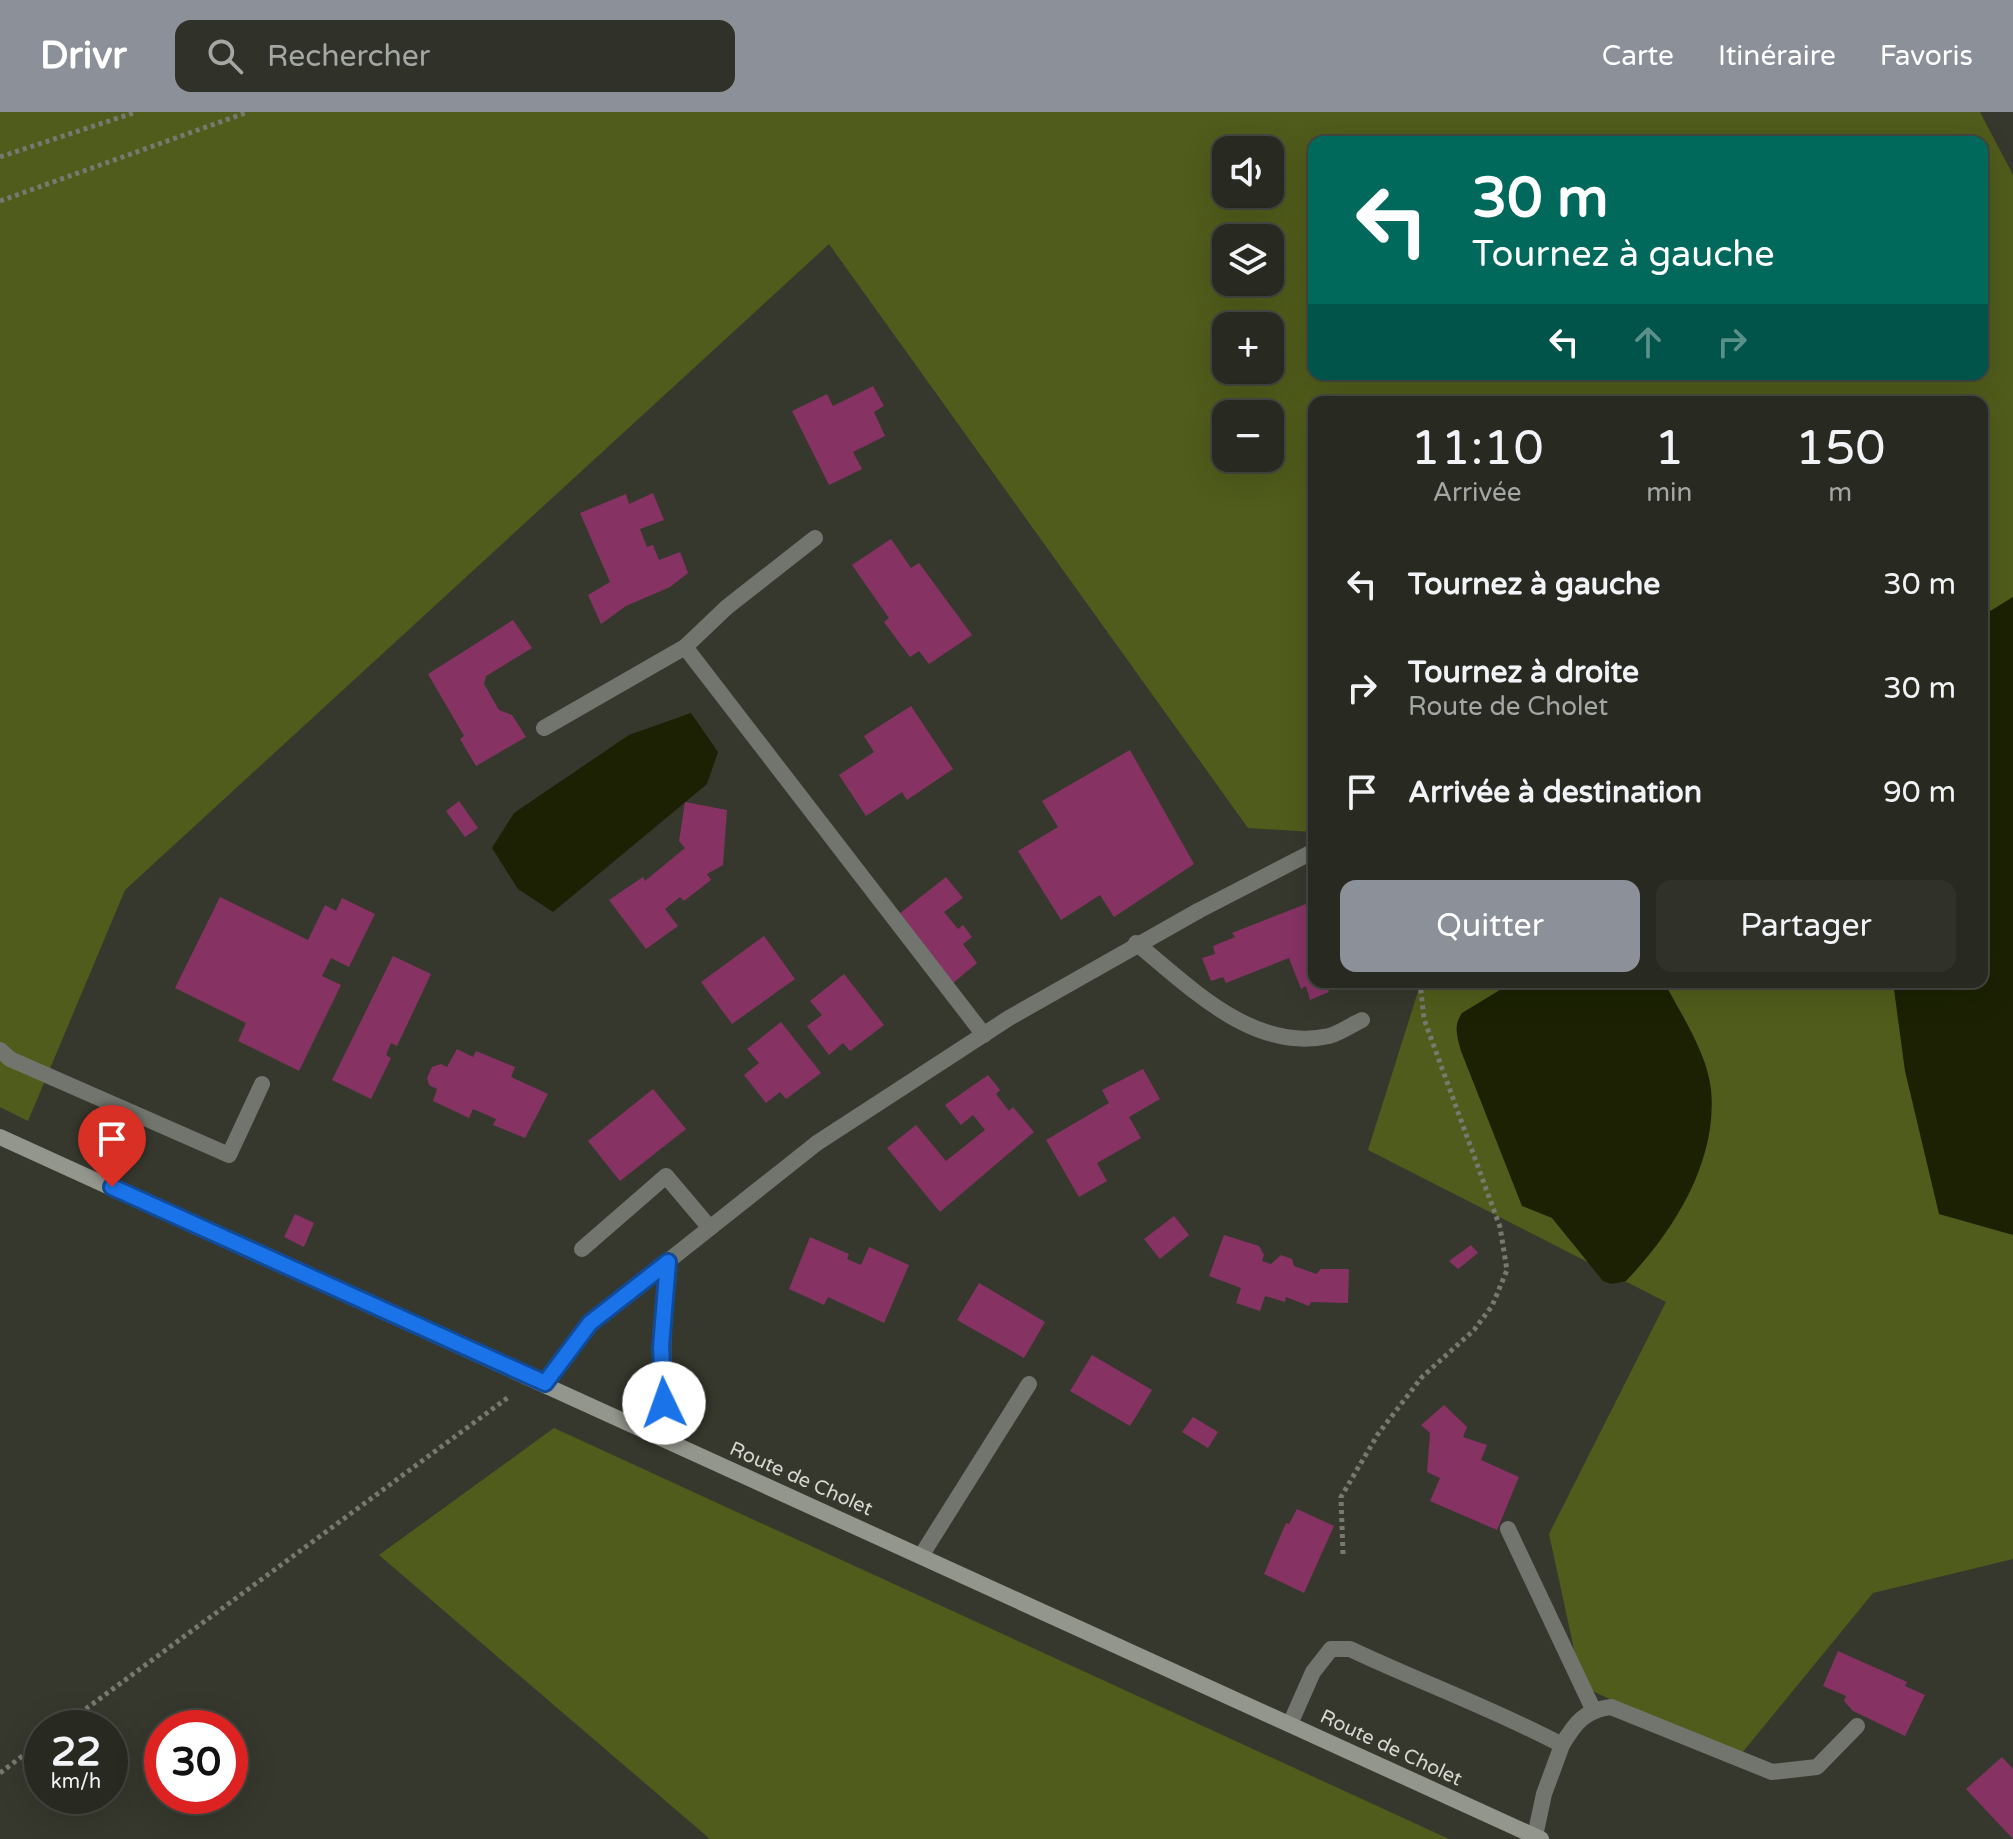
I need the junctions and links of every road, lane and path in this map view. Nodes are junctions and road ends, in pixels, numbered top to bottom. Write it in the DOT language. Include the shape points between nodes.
graph roads {
  1 [pos="136,112"];
  2 [pos="248,112"];
  3 [pos="0,157"];
  4 [pos="0,201"];
  5 [pos="815,538"];
  6 [pos="685,647"];
  7 [pos="544,728"];
  8 [pos="1308,854"];
  9 [pos="1136,943"];
  10 [pos="1421,988"];
  11 [pos="1362,1020"];
  12 [pos="984,1035"];
  13 [pos="0,1050"];
  14 [pos="262,1084"];
  15 [pos="0,1137"];
  16 [pos="710,1228"];
  17 [pos="582,1249"];
  18 [pos="668,1262"];
  19 [pos="538,1380"];
  20 [pos="1029,1384"];
  21 [pos="675,1444"];
  22 [pos="1508,1529"];
  23 [pos="1343,1554"];
  24 [pos="921,1556"];
  25 [pos="1593,1709"];
  26 [pos="85,1710"];
  27 [pos="1290,1724"];
  28 [pos="1857,1726"];
  29 [pos="1562,1745"];
  30 [pos="24,1755"];
  31 [pos="0,1773"];
  32 [pos="1538,1838"];
  1 -- 3 [label="path"];
  2 -- 4 [label="path"];
  5 -- 6 [label="street"];
  6 -- 7 [label="street"];
  6 -- 12 [label="street"];
  8 -- 9 [label="street"];
  9 -- 11 [label="street" via="1210,1003 1256,1029 1293,1039 1331,1036"];
  9 -- 12 [label="street"];
  10 -- 23 [label="path" via="1424,1019 1500,1227 1507,1270 1492,1306 1474,1330 1422,1377 1378,1434 1341,1497"];
  12 -- 16 [label="street" via="817,1143"];
  13 -- 14 [label="street" via="10,1059 229,1155"];
  15 -- 19 [label="main road, Route de Cholet"];
  16 -- 17 [label="street" via="666,1176"];
  16 -- 18 [label="street"];
  18 -- 19 [label="street" via="590,1323"];
  18 -- 21 [label="street" via="661,1347 664,1403"];
  19 -- 21 [label="main road, Route de Cholet"];
  19 -- 26 [label="path"];
  20 -- 24 [label="street"];
  21 -- 24 [label="main road, Route de Cholet"];
  22 -- 25 [label="street"];
  24 -- 27 [label="main road, Route de Cholet"];
  25 -- 28 [label="street" via="1611,1707 1772,1772 1817,1767"];
  25 -- 29 [label="street" via="1576,1722"];
  27 -- 29 [label="street" via="1313,1672 1331,1649 1350,1649"];
  27 -- 32 [label="main road, Route de Cholet"];
  29 -- 32 [label="street" via="1544,1794"];
  30 -- 31 [label="path"];
}
